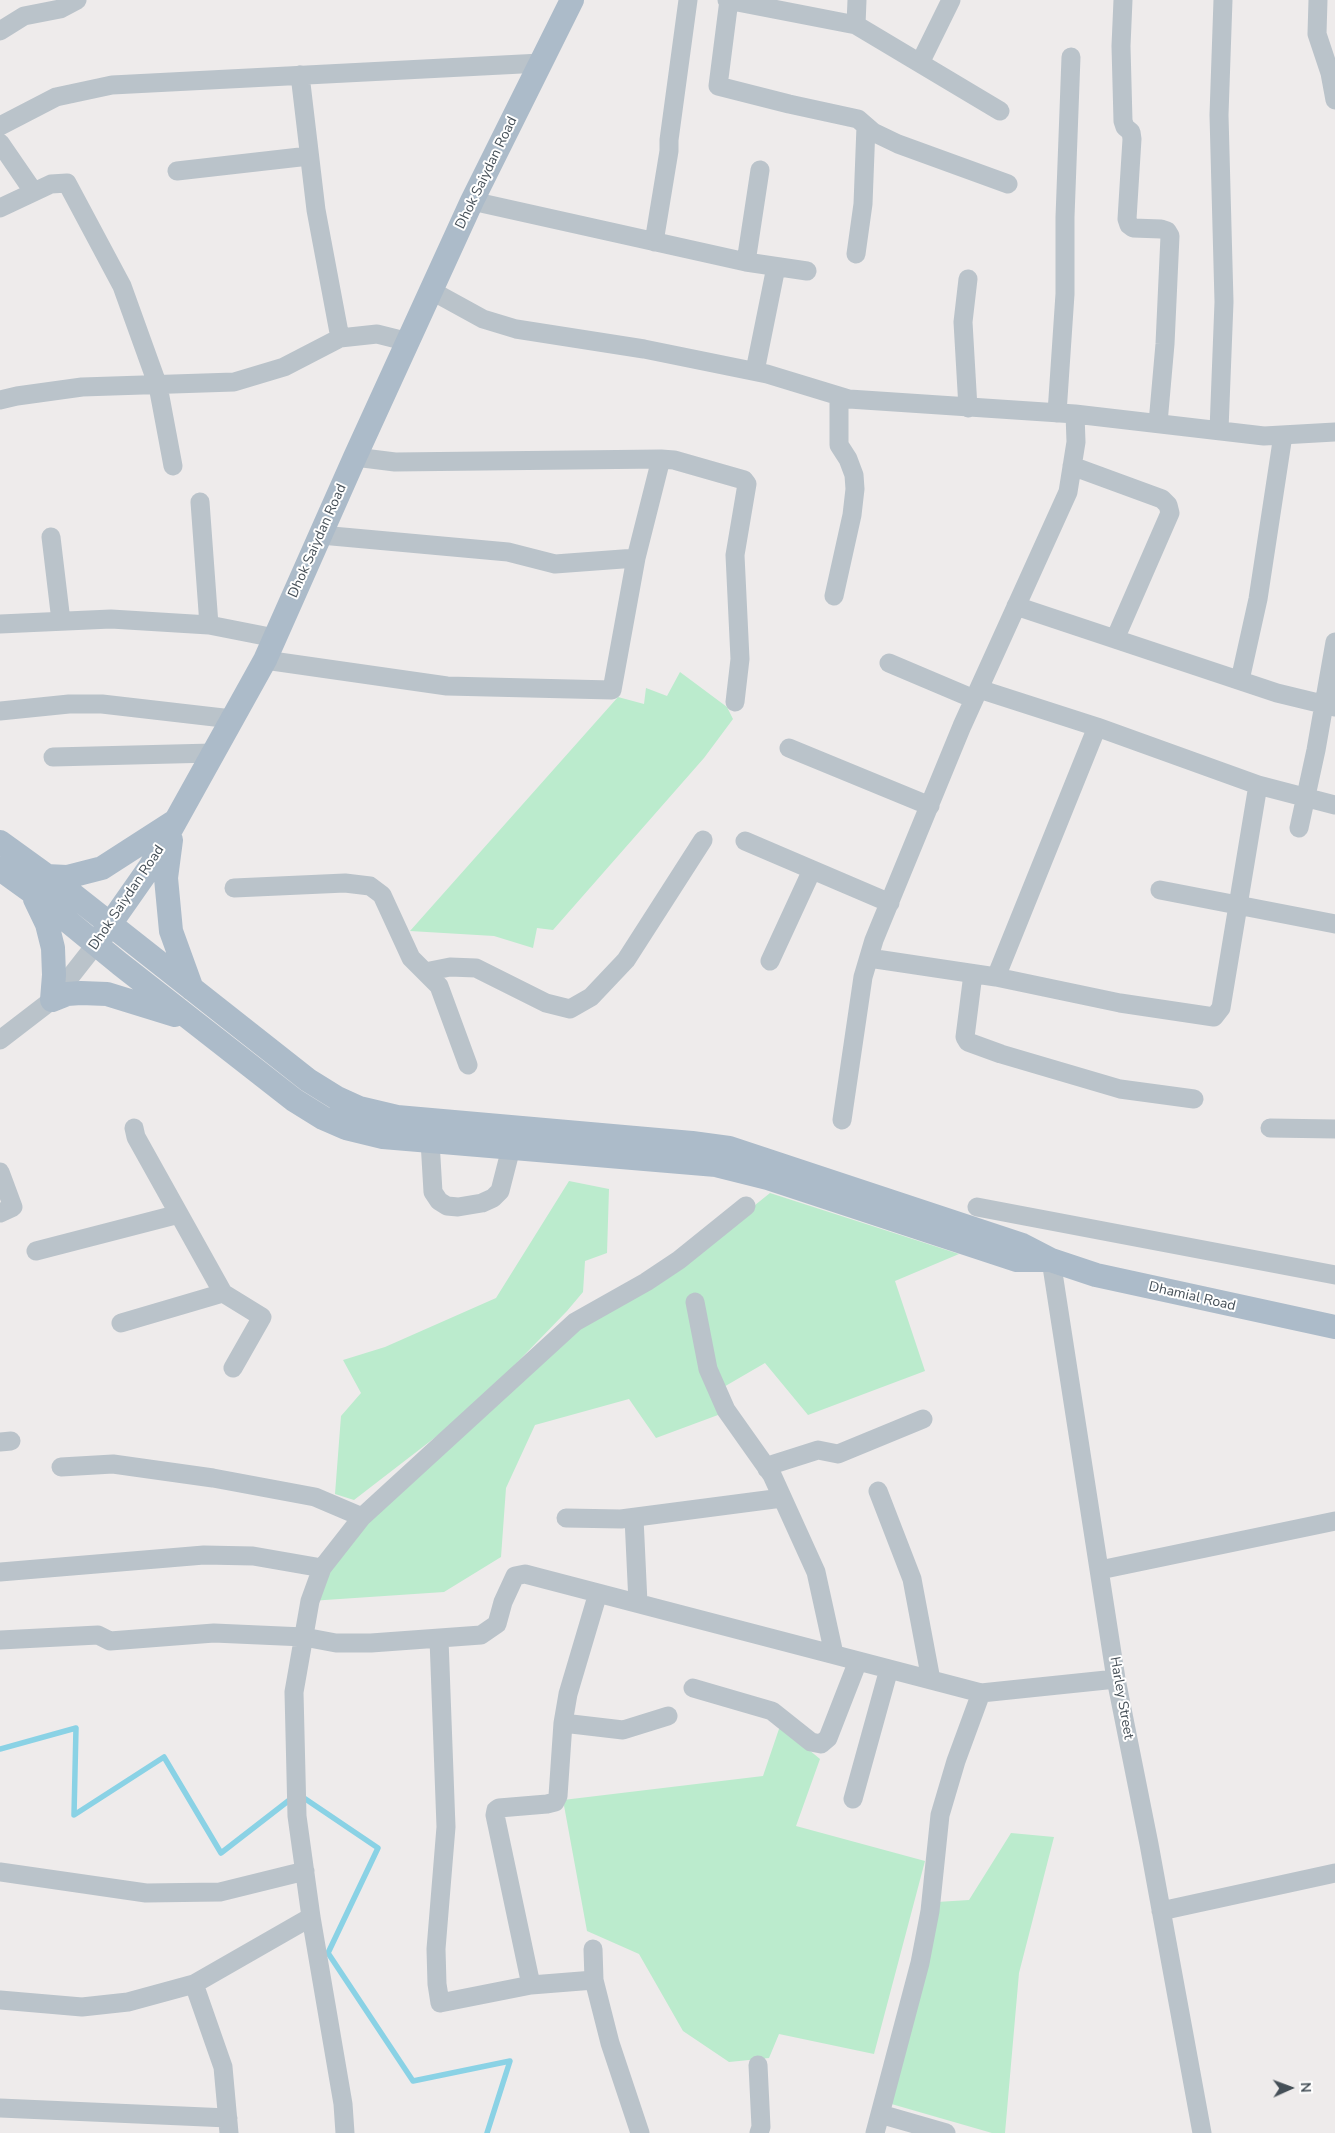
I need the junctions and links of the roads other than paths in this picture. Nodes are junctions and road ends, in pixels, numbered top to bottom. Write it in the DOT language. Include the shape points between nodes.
graph roads {
  1 [pos="77,0"];
  2 [pos="572,0"];
  3 [pos="688,0"];
  4 [pos="728,0"];
  5 [pos="857,0"];
  6 [pos="951,0"];
  7 [pos="1123,0"];
  8 [pos="1223,0"];
  9 [pos="1318,0"];
  10 [pos="856,25"];
  11 [pos="0,31"];
  12 [pos="1071,57"];
  13 [pos="541,63"];
  14 [pos="920,63"];
  15 [pos="300,75"];
  16 [pos="1335,100"];
  17 [pos="1000,110"];
  18 [pos="0,126"];
  19 [pos="866,126"];
  20 [pos="0,143"];
  21 [pos="309,156"];
  22 [pos="760,170"];
  23 [pos="177,171"];
  24 [pos="1008,184"];
  25 [pos="33,191"];
  26 [pos="472,201"];
  27 [pos="0,208"];
  28 [pos="654,242"];
  29 [pos="856,254"];
  30 [pos="746,262"];
  31 [pos="776,267"];
  32 [pos="807,271"];
  33 [pos="968,279"];
  34 [pos="432,291"];
  35 [pos="340,338"];
  36 [pos="409,342"];
  37 [pos="755,371"];
  38 [pos="158,386"];
  39 [pos="839,396"];
  40 [pos="0,400"];
  41 [pos="968,408"];
  42 [pos="1066,413"];
  43 [pos="1158,423"];
  44 [pos="1220,430"];
  45 [pos="1335,432"];
  46 [pos="1283,435"];
  47 [pos="355,457"];
  48 [pos="660,459"];
  49 [pos="173,466"];
  50 [pos="1072,466"];
  51 [pos="200,502"];
  52 [pos="321,535"];
  53 [pos="51,538"];
  54 [pos="636,558"];
  55 [pos="834,596"];
  56 [pos="1016,606"];
  57 [pos="60,621"];
  58 [pos="0,624"];
  59 [pos="209,625"];
  60 [pos="275,638"];
  61 [pos="1114,639"];
  62 [pos="1335,642"];
  63 [pos="265,660"];
  64 [pos="889,663"];
  65 [pos="1240,680"];
  66 [pos="977,694"];
  67 [pos="735,702"];
  68 [pos="1330,706"];
  69 [pos="0,711"];
  70 [pos="232,720"];
  71 [pos="1097,727"];
  72 [pos="789,748"];
  73 [pos="213,753"];
  74 [pos="53,757"];
  75 [pos="1258,785"];
  76 [pos="1306,798"];
  77 [pos="1335,805"];
  78 [pos="930,806"];
  79 [pos="178,819"];
  80 [pos="1299,828"];
  81 [pos="703,840"];
  82 [pos="744,841"];
  83 [pos="0,842"];
  84 [pos="0,869"];
  85 [pos="812,870"];
  86 [pos="39,884"];
  87 [pos="234,888"];
  88 [pos="1160,890"];
  89 [pos="890,903"];
  90 [pos="1238,904"];
  91 [pos="1335,924"];
  92 [pos="110,925"];
  93 [pos="96,944"];
  94 [pos="869,958"];
  95 [pos="770,961"];
  96 [pos="425,972"];
  97 [pos="973,974"];
  98 [pos="996,978"];
  99 [pos="193,990"];
  100 [pos="52,1000"];
  101 [pos="193,1021"];
  102 [pos="0,1040"];
  103 [pos="468,1065"];
  104 [pos="1194,1100"];
  105 [pos="842,1120"];
  106 [pos="134,1128"];
  107 [pos="1270,1128"];
  108 [pos="1335,1129"];
  109 [pos="498,1140"];
  110 [pos="430,1141"];
  111 [pos="0,1172"];
  112 [pos="746,1206"];
  113 [pos="977,1206"];
  114 [pos="0,1213"];
  115 [pos="179,1214"];
  116 [pos="36,1250"];
  117 [pos="1051,1260"];
  118 [pos="1335,1275"];
  119 [pos="222,1293"];
  120 [pos="695,1302"];
  121 [pos="121,1323"];
  122 [pos="1335,1327"];
  123 [pos="233,1368"];
  124 [pos="923,1419"];
  125 [pos="61,1467"];
  126 [pos="767,1469"];
  127 [pos="878,1491"];
  128 [pos="782,1498"];
  129 [pos="362,1517"];
  130 [pos="566,1518"];
  131 [pos="634,1518"];
  132 [pos="1335,1522"];
  133 [pos="322,1568"];
  134 [pos="1100,1570"];
  135 [pos="0,1572"];
  136 [pos="598,1593"];
  137 [pos="638,1603"];
  138 [pos="304,1636"];
  139 [pos="439,1639"];
  140 [pos="0,1640"];
  141 [pos="834,1654"];
  142 [pos="858,1660"];
  143 [pos="889,1669"];
  144 [pos="1116,1679"];
  145 [pos="932,1680"];
  146 [pos="694,1688"];
  147 [pos="981,1692"];
  148 [pos="668,1716"];
  149 [pos="564,1723"];
  150 [pos="853,1798"];
  151 [pos="305,1871"];
  152 [pos="0,1872"];
  153 [pos="1335,1873"];
  154 [pos="1161,1911"];
  155 [pos="311,1917"];
  156 [pos="592,1949"];
  157 [pos="594,1980"];
  158 [pos="194,1984"];
  159 [pos="531,1985"];
  160 [pos="0,2000"];
  161 [pos="758,2065"];
  162 [pos="0,2108"];
  163 [pos="880,2114"];
  164 [pos="229,2125"];
  165 [pos="345,2133"];
  166 [pos="640,2133"];
  167 [pos="759,2133"];
  168 [pos="875,2133"];
  169 [pos="946,2133"];
  170 [pos="1202,2133"];
  1 -- 11 [label="street" via="60,9 24,16"];
  2 -- 13 [label="main road, Dhok Saiydan Road"];
  3 -- 28 [label="street"];
  4 -- 10 [label="street"];
  4 -- 19 [label="street" via="718,86 858,118"];
  5 -- 10 [label="street"];
  6 -- 14 [label="street"];
  7 -- 43 [label="street" via="1120,46 1123,122 1132,139 1129,225 1161,229 1170,236"];
  8 -- 44 [label="street" via="1219,115 1224,302"];
  9 -- 16 [label="street" via="1317,34"];
  10 -- 14 [label="street"];
  12 -- 42 [label="street" via="1065,217"];
  13 -- 15 [label="street"];
  13 -- 26 [label="main road, Dhok Saiydan Road"];
  14 -- 17 [label="street"];
  15 -- 18 [label="street" via="112,85 56,97"];
  15 -- 21 [label="street"];
  19 -- 24 [label="street" via="898,144"];
  19 -- 29 [label="street" via="863,204"];
  20 -- 25 [label="street"];
  21 -- 23 [label="street"];
  21 -- 35 [label="street"];
  22 -- 30 [label="street"];
  25 -- 27 [label="street"];
  25 -- 38 [label="street" via="51,184 67,183 122,286"];
  26 -- 28 [label="street"];
  26 -- 34 [label="main road, Dhok Saiydan Road"];
  28 -- 30 [label="street"];
  30 -- 31 [label="street"];
  31 -- 32 [label="street"];
  31 -- 37 [label="street"];
  33 -- 41 [label="street" via="962,322"];
  34 -- 36 [label="main road, Dhok Saiydan Road"];
  34 -- 37 [label="street" via="483,319 516,329"];
  35 -- 36 [label="street" via="377,334"];
  35 -- 38 [label="street" via="284,368 234,382"];
  36 -- 47 [label="main road, Dhok Saiydan Road"];
  37 -- 39 [label="street"];
  38 -- 40 [label="street" via="82,387"];
  38 -- 49 [label="street"];
  39 -- 41 [label="street" via="849,400"];
  39 -- 55 [label="street" via="839,445 854,475 855,489"];
  41 -- 42 [label="street"];
  42 -- 43 [label="street"];
  42 -- 50 [label="street" via="1076,442"];
  43 -- 44 [label="street"];
  44 -- 46 [label="street" via="1264,436"];
  45 -- 46 [label="street"];
  46 -- 65 [label="street" via="1258,599"];
  47 -- 48 [label="street" via="395,462"];
  47 -- 52 [label="main road, Dhok Saiydan Road"];
  48 -- 54 [label="street"];
  48 -- 67 [label="street" via="744,480 747,484 734,555 740,659"];
  50 -- 56 [label="street" via="1068,492"];
  50 -- 61 [label="street" via="1162,499 1170,513"];
  51 -- 59 [label="street"];
  52 -- 54 [label="street" via="508,552 555,564"];
  52 -- 60 [label="main road, Dhok Saiydan Road"];
  53 -- 57 [label="street"];
  54 -- 63 [label="street" via="612,690 447,686"];
  56 -- 61 [label="street"];
  56 -- 66 [label="street"];
  57 -- 58 [label="street"];
  57 -- 59 [label="street" via="111,619"];
  59 -- 60 [label="street"];
  60 -- 63 [label="main road, Dhok Saiydan Road"];
  61 -- 65 [label="street"];
  62 -- 68 [label="street"];
  63 -- 70 [label="main road, Dhok Saiydan Road"];
  64 -- 66 [label="street"];
  65 -- 68 [label="street"];
  66 -- 71 [label="street"];
  66 -- 78 [label="street"];
  68 -- 76 [label="street"];
  69 -- 70 [label="street" via="102,704"];
  70 -- 73 [label="main road, Dhok Saiydan Road"];
  71 -- 75 [label="street"];
  71 -- 98 [label="street"];
  72 -- 78 [label="street"];
  73 -- 74 [label="street"];
  73 -- 79 [label="main road, Dhok Saiydan Road"];
  75 -- 76 [label="street"];
  75 -- 90 [label="street"];
  76 -- 77 [label="street"];
  76 -- 80 [label="street"];
  78 -- 89 [label="street"];
  79 -- 86 [label="main road" via="102,868"];
  79 -- 92 [label="main road, Dhok Saiydan Road" via="150,868"];
  79 -- 99 [label="main road" via="166,878 169,917 175,944"];
  81 -- 96 [label="street" via="626,960 591,997 570,1009 546,1003 476,968 450,967"];
  82 -- 85 [label="street"];
  83 -- 86 [label="main road"];
  84 -- 86 [label="main road"];
  85 -- 89 [label="street"];
  85 -- 95 [label="street"];
  86 -- 92 [label="main road"];
  86 -- 93 [label="main road"];
  86 -- 100 [label="main road" via="51,935 54,963"];
  87 -- 96 [label="street" via="345,883 370,886 382,895 411,958"];
  88 -- 90 [label="street"];
  89 -- 94 [label="street"];
  90 -- 91 [label="street"];
  90 -- 98 [label="street" via="1221,1008 1214,1017 1120,1003"];
  92 -- 93 [label="main road, Dhok Saiydan Road"];
  92 -- 99 [label="main road"];
  93 -- 100 [label="street, Dhok Saiydan Road"];
  93 -- 101 [label="main road"];
  94 -- 97 [label="street"];
  94 -- 105 [label="street" via="863,977"];
  96 -- 103 [label="street" via="440,986"];
  97 -- 98 [label="street"];
  97 -- 104 [label="street" via="965,1037 968,1042 1120,1089"];
  99 -- 109 [label="main road" via="308,1080 337,1098 360,1108"];
  100 -- 101 [label="main road" via="67,994 107,994"];
  100 -- 102 [label="street, Dhok Saiydan Road"];
  101 -- 110 [label="main road" via="294,1100 324,1118 371,1135"];
  106 -- 115 [label="street"];
  107 -- 108 [label="street"];
  109 -- 110 [label="main road"];
  109 -- 110 [label="street" via="504,1182 493,1198 470,1206 447,1206 433,1192"];
  109 -- 117 [label="main road, Dhamial Road" via="692,1143 729,1148 1022,1244"];
  111 -- 114 [label="street" via="12,1208"];
  112 -- 129 [label="street" via="679,1260 575,1322"];
  113 -- 118 [label="street"];
  115 -- 116 [label="street"];
  115 -- 119 [label="street"];
  117 -- 122 [label="main road, Dhamial Road" via="1096,1275"];
  117 -- 134 [label="street, Harley Street"];
  119 -- 121 [label="street"];
  119 -- 123 [label="street" via="262,1317"];
  120 -- 126 [label="street" via="708,1369 726,1410"];
  124 -- 126 [label="street" via="838,1454 818,1450"];
  125 -- 129 [label="street" via="113,1464 213,1478 316,1497"];
  126 -- 128 [label="street"];
  127 -- 145 [label="street" via="912,1579"];
  128 -- 131 [label="street"];
  128 -- 141 [label="street" via="816,1572"];
  129 -- 133 [label="street"];
  130 -- 131 [label="street"];
  131 -- 137 [label="street"];
  132 -- 134 [label="street"];
  133 -- 135 [label="street" via="253,1556 204,1555"];
  133 -- 138 [label="street" via="310,1600"];
  134 -- 144 [label="street, Harley Street"];
  136 -- 137 [label="street"];
  136 -- 139 [label="street" via="525,1574 515,1576 502,1602 497,1624 481,1635"];
  136 -- 149 [label="street" via="568,1694"];
  137 -- 141 [label="street"];
  138 -- 139 [label="street" via="336,1643"];
  138 -- 140 [label="street" via="214,1633 110,1641 98,1635"];
  138 -- 151 [label="street" via="294,1692 297,1816"];
  139 -- 159 [label="street" via="446,1827 436,1949 440,2004"];
  141 -- 142 [label="street"];
  142 -- 143 [label="street"];
  142 -- 146 [label="street" via="828,1738 821,1744 811,1742 772,1711"];
  143 -- 145 [label="street"];
  143 -- 150 [label="street"];
  144 -- 147 [label="street"];
  144 -- 154 [label="street, Harley Street"];
  145 -- 147 [label="street"];
  147 -- 163 [label="street" via="940,1815 922,1954"];
  148 -- 149 [label="street" via="623,1730"];
  149 -- 159 [label="street" via="555,1802 499,1808 495,1815"];
  151 -- 152 [label="street" via="220,1892 146,1893"];
  151 -- 155 [label="street"];
  153 -- 154 [label="street"];
  154 -- 170 [label="street, Harley Street"];
  155 -- 158 [label="street"];
  155 -- 165 [label="street" via="343,2104"];
  156 -- 157 [label="street"];
  157 -- 159 [label="street"];
  157 -- 166 [label="street" via="610,2043"];
  158 -- 160 [label="street" via="128,2002 82,2007"];
  158 -- 164 [label="street" via="223,2067"];
  161 -- 167 [label="street"];
  162 -- 164 [label="street"];
  163 -- 168 [label="street"];
  163 -- 169 [label="street"];
}
